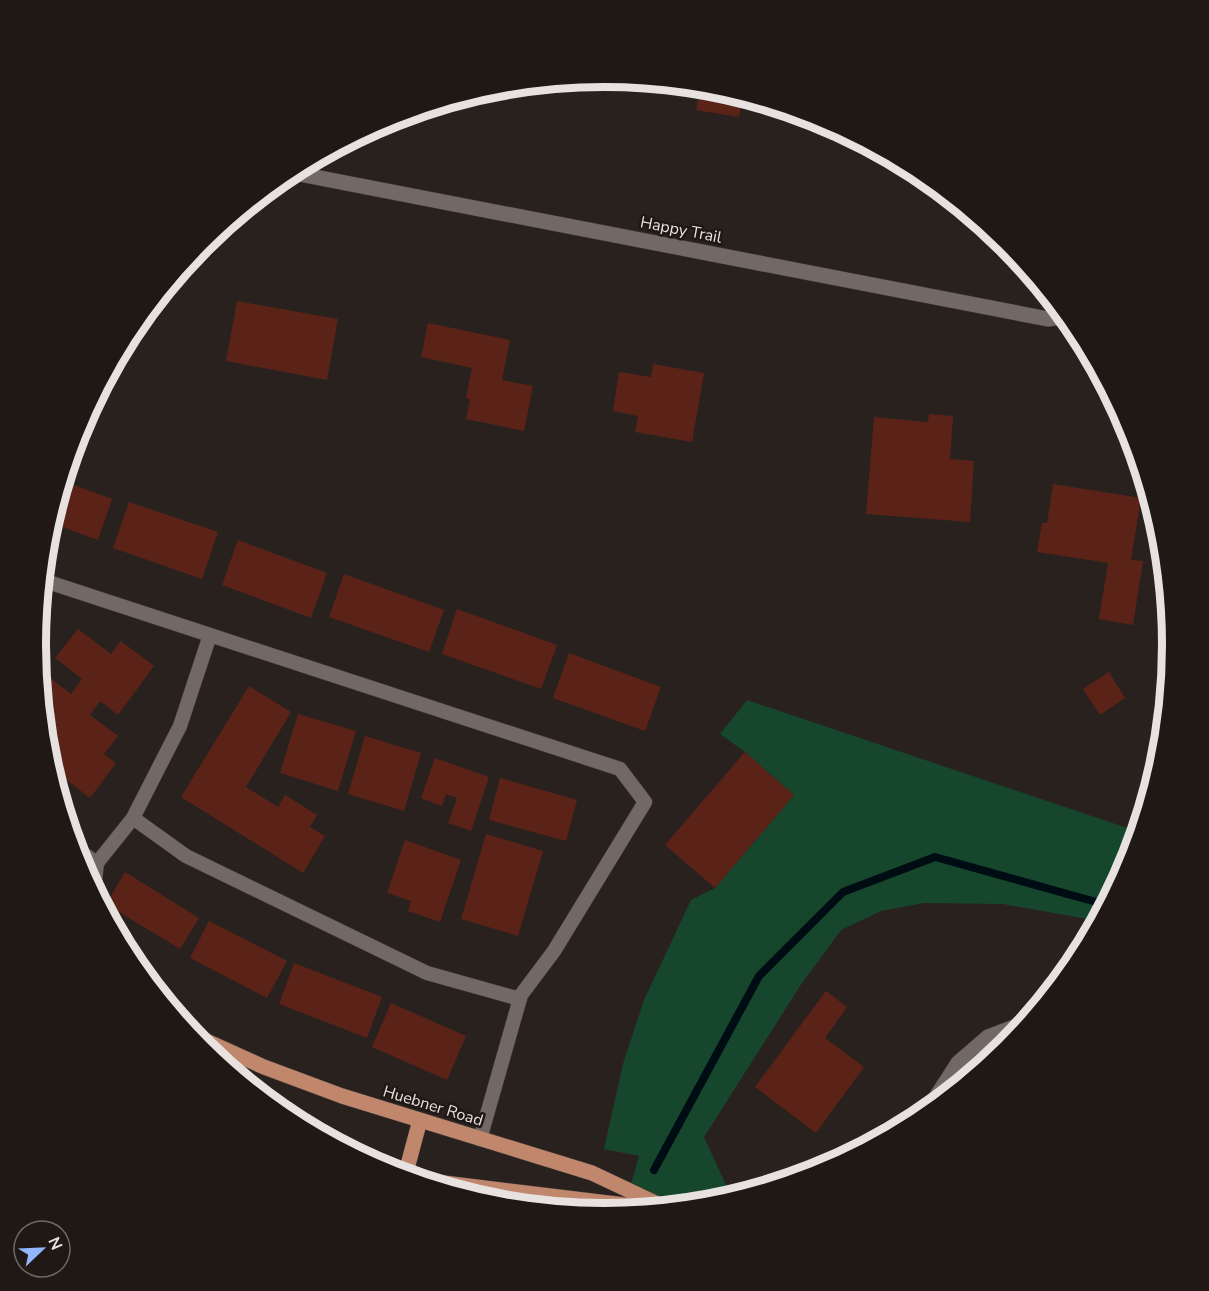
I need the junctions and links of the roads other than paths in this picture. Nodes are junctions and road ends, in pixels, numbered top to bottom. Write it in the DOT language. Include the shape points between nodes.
graph roads {
  1 [pos="305,175"];
  2 [pos="1056,318"];
  3 [pos="50,587"];
  4 [pos="210,634"];
  5 [pos="133,818"];
  6 [pos="88,857"];
  7 [pos="97,863"];
  8 [pos="92,865"];
  9 [pos="96,874"];
  10 [pos="520,999"];
  11 [pos="1009,1029"];
  12 [pos="215,1045"];
  13 [pos="941,1090"];
  14 [pos="420,1120"];
  15 [pos="480,1139"];
  16 [pos="407,1167"];
  17 [pos="467,1186"];
  18 [pos="651,1201"];
  19 [pos="613,1204"];
  1 -- 2 [label="street, Happy Trail"];
  3 -- 4 [label="lane"];
  4 -- 5 [label="lane" via="180,726"];
  4 -- 10 [label="lane" via="620,770 645,802 555,951"];
  5 -- 7 [label="lane"];
  5 -- 10 [label="lane" via="186,856 427,972"];
  6 -- 7 [label="lane"];
  7 -- 8 [label="lane"];
  7 -- 9 [label="lane"];
  10 -- 15 [label="lane"];
  11 -- 13 [label="street" via="988,1037 958,1063"];
  12 -- 14 [label="main road, Huebner Road" via="342,1096"];
  14 -- 15 [label="main road, Huebner Road"];
  14 -- 16 [label="main road"];
  15 -- 18 [label="main road, Huebner Road" via="592,1173"];
  17 -- 19 [label="main road"];
}
